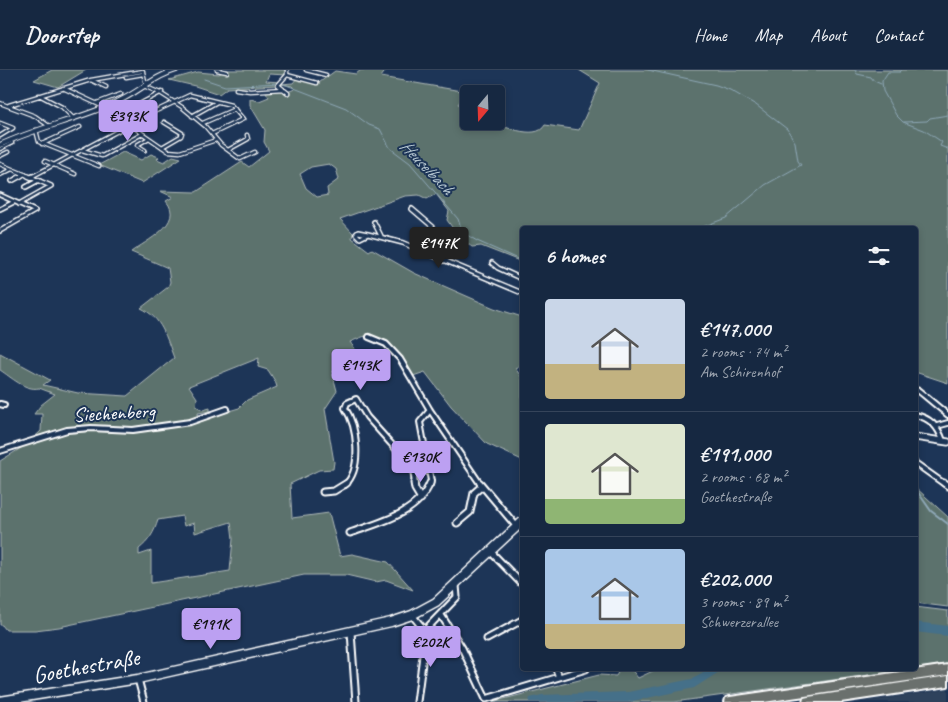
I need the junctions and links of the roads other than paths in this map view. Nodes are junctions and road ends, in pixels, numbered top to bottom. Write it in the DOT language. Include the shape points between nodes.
graph roads {
  1 [pos="176,70"];
  2 [pos="217,70"];
  3 [pos="287,70"];
  4 [pos="306,70"];
  5 [pos="143,72"];
  6 [pos="227,72"];
  7 [pos="287,75"];
  8 [pos="326,75"];
  9 [pos="126,77"];
  10 [pos="91,80"];
  11 [pos="148,82"];
  12 [pos="317,83"];
  13 [pos="144,86"];
  14 [pos="63,88"];
  15 [pos="106,88"];
  16 [pos="236,89"];
  17 [pos="282,89"];
  18 [pos="162,92"];
  19 [pos="288,93"];
  20 [pos="121,94"];
  21 [pos="39,95"];
  22 [pos="174,102"];
  23 [pos="217,102"];
  24 [pos="0,103"];
  25 [pos="97,103"];
  26 [pos="9,105"];
  27 [pos="104,107"];
  28 [pos="235,109"];
  29 [pos="117,116"];
  30 [pos="192,116"];
  31 [pos="73,118"];
  32 [pos="164,122"];
  33 [pos="0,123"];
  34 [pos="203,123"];
  35 [pos="128,124"];
  36 [pos="49,126"];
  37 [pos="80,127"];
  38 [pos="36,130"];
  39 [pos="142,134"];
  40 [pos="212,134"];
  41 [pos="247,135"];
  42 [pos="0,136"];
  43 [pos="149,138"];
  44 [pos="216,140"];
  45 [pos="12,143"];
  46 [pos="42,144"];
  47 [pos="0,147"];
  48 [pos="162,147"];
  49 [pos="82,150"];
  50 [pos="145,150"];
  51 [pos="228,150"];
  52 [pos="8,152"];
  53 [pos="180,152"];
  54 [pos="255,152"];
  55 [pos="73,155"];
  56 [pos="0,156"];
  57 [pos="179,157"];
  58 [pos="45,162"];
  59 [pos="0,164"];
  60 [pos="54,165"];
  61 [pos="99,166"];
  62 [pos="12,168"];
  63 [pos="25,174"];
  64 [pos="75,174"];
  65 [pos="0,175"];
  66 [pos="31,177"];
  67 [pos="39,180"];
  68 [pos="12,181"];
  69 [pos="26,186"];
  70 [pos="0,195"];
  71 [pos="14,202"];
  72 [pos="19,204"];
  73 [pos="0,209"];
  74 [pos="412,209"];
  75 [pos="374,222"];
  76 [pos="0,231"];
  77 [pos="368,234"];
  78 [pos="380,236"];
  79 [pos="444,261"];
  80 [pos="492,263"];
  81 [pos="520,277"];
  82 [pos="520,292"];
  83 [pos="369,337"];
  84 [pos="918,391"];
  85 [pos="227,409"];
  86 [pos="430,410"];
  87 [pos="948,415"];
  88 [pos="918,416"];
  89 [pos="948,423"];
  90 [pos="937,426"];
  91 [pos="918,437"];
  92 [pos="946,442"];
  93 [pos="2,451"];
  94 [pos="918,465"];
  95 [pos="482,486"];
  96 [pos="948,486"];
  97 [pos="323,492"];
  98 [pos="421,499"];
  99 [pos="458,524"];
  100 [pos="520,524"];
  101 [pos="350,533"];
  102 [pos="490,552"];
  103 [pos="520,582"];
  104 [pos="456,584"];
  105 [pos="412,615"];
  106 [pos="441,615"];
  107 [pos="520,621"];
  108 [pos="351,630"];
  109 [pos="426,632"];
  110 [pos="487,639"];
  111 [pos="948,670"];
  112 [pos="557,671"];
  113 [pos="579,671"];
  114 [pos="559,677"];
  115 [pos="138,679"];
  116 [pos="948,681"];
  117 [pos="17,700"];
  118 [pos="0,701"];
  119 [pos="144,702"];
  120 [pos="356,702"];
  121 [pos="417,702"];
  122 [pos="730,702"];
  123 [pos="808,702"];
  1 -- 11 [label="street"];
  2 -- 6 [label="street"];
  3 -- 7 [label="street"];
  4 -- 8 [label="street"];
  5 -- 9 [label="street"];
  5 -- 10 [label="street"];
  5 -- 11 [label="street"];
  7 -- 12 [label="street"];
  7 -- 17 [label="street" via="278,85"];
  10 -- 14 [label="street"];
  10 -- 15 [label="street"];
  11 -- 13 [label="street"];
  13 -- 18 [label="street"];
  13 -- 27 [label="street"];
  14 -- 21 [label="street"];
  14 -- 25 [label="street"];
  16 -- 17 [label="street" via="250,92"];
  17 -- 19 [label="street"];
  18 -- 22 [label="street"];
  18 -- 29 [label="street"];
  20 -- 25 [label="street"];
  21 -- 26 [label="street"];
  21 -- 31 [label="street" via="62,107"];
  22 -- 23 [label="street" via="193,95"];
  22 -- 30 [label="street"];
  22 -- 35 [label="street"];
  23 -- 28 [label="street"];
  23 -- 30 [label="street"];
  24 -- 26 [label="street"];
  25 -- 27 [label="street"];
  26 -- 36 [label="street"];
  27 -- 29 [label="street"];
  27 -- 31 [label="street"];
  28 -- 34 [label="street"];
  28 -- 40 [label="street" via="243,119"];
  29 -- 35 [label="street"];
  30 -- 34 [label="street"];
  31 -- 36 [label="street"];
  32 -- 48 [label="street" via="182,133"];
  33 -- 42 [label="street" via="13,128"];
  34 -- 40 [label="street"];
  35 -- 39 [label="street"];
  35 -- 49 [label="street"];
  36 -- 38 [label="street"];
  37 -- 46 [label="street"];
  38 -- 46 [label="street"];
  38 -- 47 [label="street"];
  39 -- 43 [label="street"];
  39 -- 49 [label="street" via="102,156"];
  40 -- 44 [label="street"];
  41 -- 51 [label="street" via="248,139"];
  43 -- 48 [label="street"];
  43 -- 50 [label="street" via="137,145"];
  44 -- 51 [label="street"];
  44 -- 53 [label="street"];
  45 -- 47 [label="street"];
  46 -- 55 [label="street"];
  48 -- 53 [label="street" via="170,152"];
  49 -- 55 [label="street"];
  51 -- 54 [label="street" via="240,159"];
  52 -- 56 [label="street"];
  53 -- 57 [label="street"];
  55 -- 60 [label="street"];
  55 -- 61 [label="street"];
  58 -- 60 [label="street"];
  59 -- 62 [label="street"];
  60 -- 64 [label="street"];
  60 -- 66 [label="street"];
  62 -- 63 [label="street"];
  62 -- 65 [label="street"];
  63 -- 66 [label="street"];
  63 -- 68 [label="street"];
  66 -- 67 [label="street"];
  67 -- 69 [label="street"];
  67 -- 72 [label="street" via="51,186"];
  70 -- 71 [label="street"];
  71 -- 72 [label="street"];
  71 -- 73 [label="street"];
  72 -- 76 [label="street" via="35,211"];
  74 -- 79 [label="street" via="433,227 449,252"];
  75 -- 78 [label="street"];
  77 -- 78 [label="street"];
  78 -- 79 [label="street"];
  79 -- 82 [label="street"];
  80 -- 81 [label="street"];
  83 -- 86 [label="street" via="386,344 397,355"];
  84 -- 87 [label="street"];
  85 -- 93 [label="street, Siechenberg" via="190,422 133,430 67,430"];
  86 -- 95 [label="street"];
  86 -- 98 [label="street" via="420,422 431,481 429,490"];
  88 -- 90 [label="street"];
  89 -- 90 [label="street"];
  90 -- 92 [label="street"];
  91 -- 92 [label="street"];
  94 -- 96 [label="street"];
  95 -- 99 [label="street" via="474,493 470,512"];
  95 -- 100 [label="street"];
  97 -- 98 [label="street" via="336,490 354,475 356,451 351,417 345,408 347,403 356,399 367,417 413,468 414,489"];
  98 -- 101 [label="street" via="397,515"];
  100 -- 102 [label="street, Goethestraße"];
  102 -- 103 [label="street"];
  102 -- 104 [label="street, Goethestraße"];
  104 -- 105 [label="street, Goethestraße" via="436,602"];
  104 -- 106 [label="street" via="457,597"];
  105 -- 108 [label="street, Goethestraße"];
  105 -- 109 [label="street"];
  106 -- 109 [label="street"];
  106 -- 114 [label="street" via="462,648 483,697"];
  107 -- 110 [label="street"];
  108 -- 115 [label="street, Goethestraße"];
  108 -- 120 [label="street"];
  109 -- 121 [label="street"];
  111 -- 122 [label="highway"];
  112 -- 114 [label="street"];
  113 -- 114 [label="street"];
  115 -- 117 [label="street, Goethestraße"];
  115 -- 119 [label="street"];
  116 -- 123 [label="highway"];
  117 -- 118 [label="street, Goethestraße"];
}
